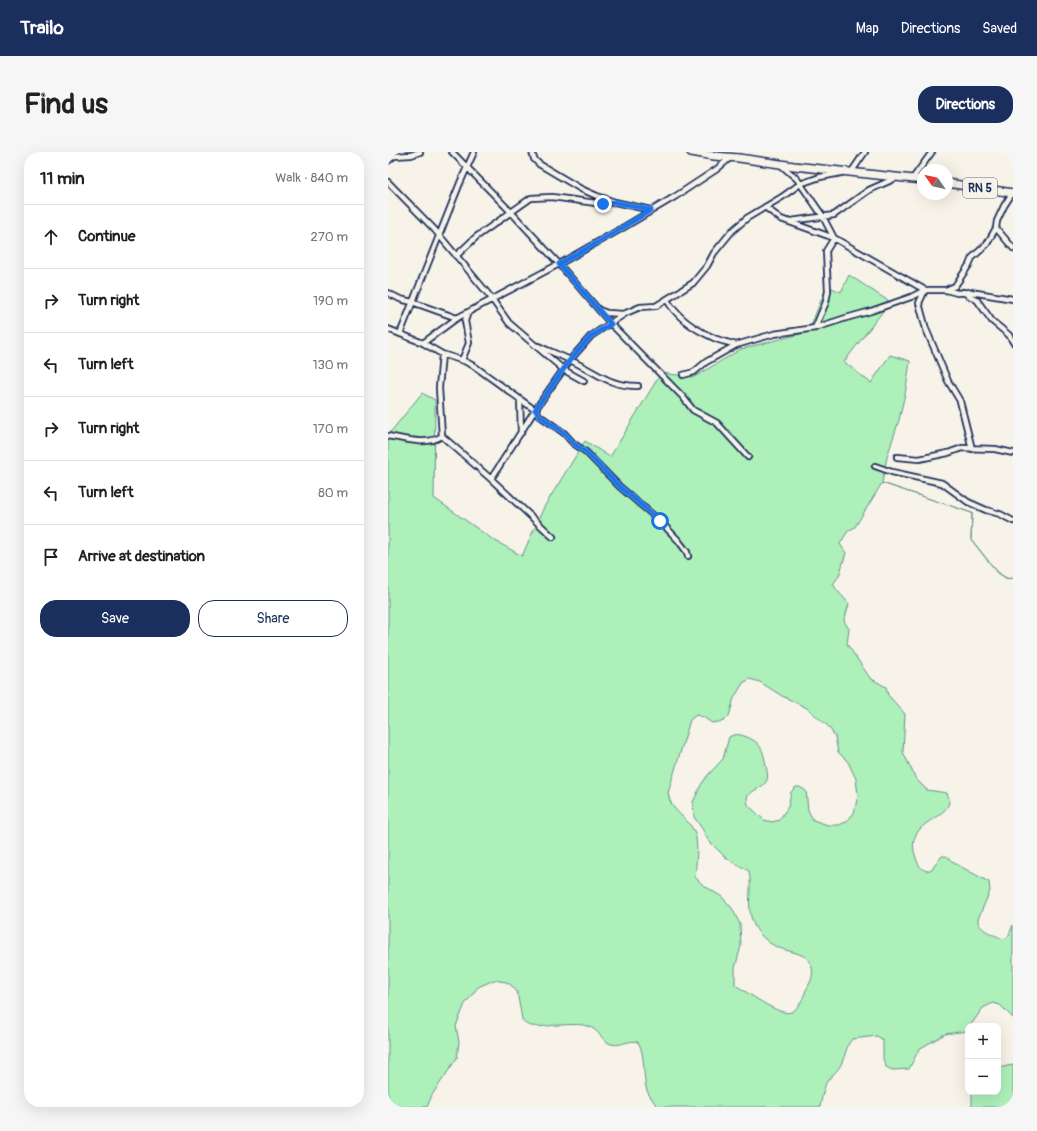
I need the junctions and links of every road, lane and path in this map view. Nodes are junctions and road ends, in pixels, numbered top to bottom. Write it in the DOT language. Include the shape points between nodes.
graph roads {
  1 [pos="420,152"];
  2 [pos="452,152"];
  3 [pos="474,152"];
  4 [pos="532,152"];
  5 [pos="690,152"];
  6 [pos="865,152"];
  7 [pos="932,152"];
  8 [pos="715,154"];
  9 [pos="731,157"];
  10 [pos="388,161"];
  11 [pos="778,163"];
  12 [pos="467,168"];
  13 [pos="852,171"];
  14 [pos="899,177"];
  15 [pos="913,178"];
  16 [pos="917,179"];
  17 [pos="388,182"];
  18 [pos="800,184"];
  19 [pos="953,184"];
  20 [pos="1013,192"];
  21 [pos="615,202"];
  22 [pos="766,207"];
  23 [pos="651,210"];
  24 [pos="511,212"];
  25 [pos="823,217"];
  26 [pos="789,221"];
  27 [pos="996,228"];
  28 [pos="439,235"];
  29 [pos="834,238"];
  30 [pos="1013,248"];
  31 [pos="456,256"];
  32 [pos="559,264"];
  33 [pos="925,290"];
  34 [pos="946,290"];
  35 [pos="963,292"];
  36 [pos="388,293"];
  37 [pos="1013,299"];
  38 [pos="492,300"];
  39 [pos="667,300"];
  40 [pos="412,302"];
  41 [pos="598,309"];
  42 [pos="468,312"];
  43 [pos="624,314"];
  44 [pos="457,318"];
  45 [pos="611,324"];
  46 [pos="815,328"];
  47 [pos="388,329"];
  48 [pos="400,334"];
  49 [pos="1013,342"];
  50 [pos="423,343"];
  51 [pos="532,343"];
  52 [pos="736,345"];
  53 [pos="442,354"];
  54 [pos="462,360"];
  55 [pos="570,360"];
  56 [pos="564,370"];
  57 [pos="683,375"];
  58 [pos="584,382"];
  59 [pos="638,386"];
  60 [pos="520,400"];
  61 [pos="535,410"];
  62 [pos="521,433"];
  63 [pos="388,436"];
  64 [pos="442,436"];
  65 [pos="972,449"];
  66 [pos="1013,454"];
  67 [pos="748,457"];
  68 [pos="897,457"];
  69 [pos="875,466"];
  70 [pos="491,479"];
  71 [pos="1013,521"];
  72 [pos="553,537"];
  73 [pos="688,556"];
  1 -- 10 [label="street" via="394,156"];
  2 -- 12 [label="street"];
  3 -- 12 [label="street"];
  4 -- 21 [label="street" via="539,164 581,189"];
  5 -- 8 [label="main road"];
  6 -- 13 [label="street"];
  7 -- 15 [label="street"];
  8 -- 9 [label="main road"];
  9 -- 11 [label="main road"];
  9 -- 23 [label="street" via="717,169"];
  11 -- 13 [label="main road"];
  11 -- 18 [label="street"];
  12 -- 24 [label="street"];
  12 -- 28 [label="street"];
  13 -- 14 [label="main road"];
  13 -- 18 [label="street"];
  14 -- 15 [label="main road"];
  14 -- 25 [label="street" via="868,190 834,215"];
  15 -- 16 [label="main road"];
  17 -- 28 [label="street"];
  18 -- 22 [label="street"];
  18 -- 25 [label="street"];
  19 -- 20 [label="main road, RN 5"];
  20 -- 27 [label="street" via="997,221"];
  21 -- 23 [label="street"];
  21 -- 24 [label="street" via="603,204 534,197"];
  22 -- 26 [label="street" via="781,219"];
  22 -- 39 [label="street" via="732,231 692,284"];
  23 -- 32 [label="street"];
  24 -- 31 [label="street" via="476,237"];
  24 -- 32 [label="street"];
  25 -- 26 [label="street"];
  25 -- 29 [label="street"];
  26 -- 29 [label="street"];
  27 -- 30 [label="street"];
  27 -- 34 [label="street" via="987,244 972,258 955,286"];
  28 -- 31 [label="street"];
  28 -- 40 [label="street"];
  29 -- 33 [label="street"];
  29 -- 46 [label="street" via="826,251 826,302"];
  31 -- 38 [label="street"];
  32 -- 38 [label="street"];
  32 -- 41 [label="street"];
  33 -- 34 [label="street"];
  33 -- 46 [label="street" via="895,303"];
  33 -- 65 [label="street" via="919,303 923,318 948,382 960,401"];
  34 -- 35 [label="street"];
  35 -- 37 [label="street"];
  35 -- 49 [label="street" via="977,300 992,321 1009,335"];
  36 -- 40 [label="street"];
  38 -- 42 [label="street"];
  38 -- 51 [label="street" via="509,323"];
  39 -- 43 [label="street" via="656,306 640,307"];
  39 -- 52 [label="street" via="686,322 712,338"];
  40 -- 44 [label="street"];
  40 -- 48 [label="street"];
  41 -- 43 [label="street" via="607,313"];
  41 -- 45 [label="street"];
  42 -- 44 [label="street"];
  42 -- 54 [label="street" via="465,321 469,343"];
  43 -- 45 [label="street"];
  44 -- 50 [label="street"];
  45 -- 55 [label="street" via="591,336"];
  45 -- 67 [label="street" via="693,410 717,423"];
  46 -- 52 [label="street" via="774,334"];
  47 -- 48 [label="street"];
  48 -- 50 [label="street"];
  50 -- 53 [label="street"];
  51 -- 55 [label="street"];
  51 -- 56 [label="street"];
  52 -- 57 [label="street" via="694,372"];
  53 -- 54 [label="street"];
  53 -- 64 [label="street" via="439,388"];
  54 -- 60 [label="street"];
  55 -- 56 [label="street"];
  55 -- 59 [label="street" via="606,380"];
  56 -- 58 [label="street"];
  56 -- 61 [label="street"];
  60 -- 61 [label="street"];
  60 -- 62 [label="street"];
  61 -- 62 [label="street"];
  61 -- 73 [label="street" via="586,452 620,487 660,521 678,540"];
  62 -- 70 [label="street"];
  63 -- 64 [label="street" via="426,441 435,441"];
  64 -- 70 [label="street"];
  65 -- 66 [label="street" via="995,448"];
  65 -- 68 [label="street" via="962,448 919,458"];
  69 -- 71 [label="street" via="942,483 968,502"];
  70 -- 72 [label="street"];
}
